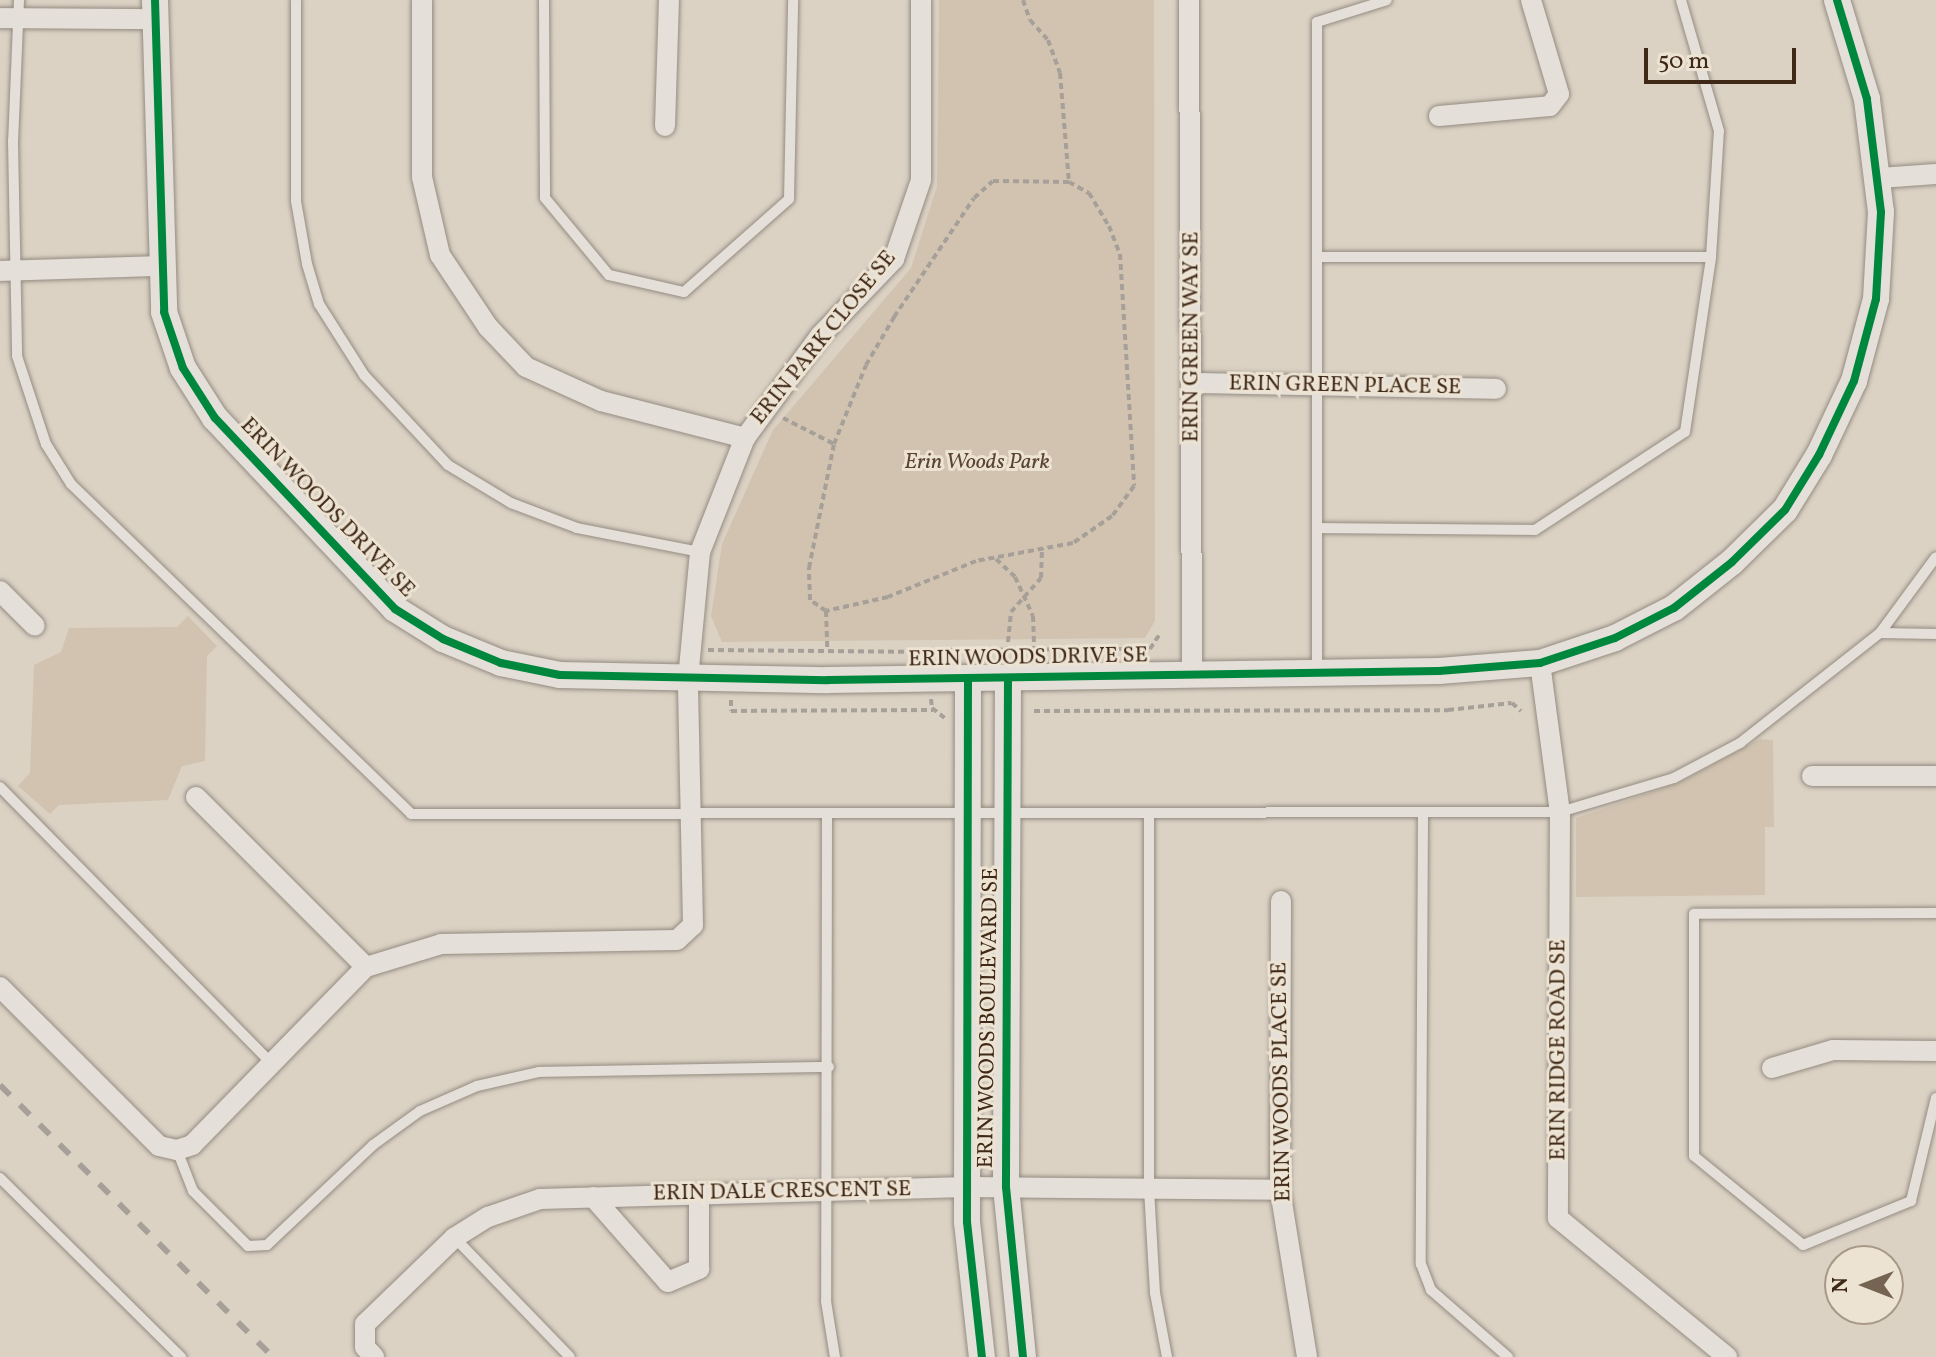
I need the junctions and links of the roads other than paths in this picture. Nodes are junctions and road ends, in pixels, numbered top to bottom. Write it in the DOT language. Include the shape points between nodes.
graph roads {
  1 [pos="296,0"];
  2 [pos="422,0"];
  3 [pos="544,0"];
  4 [pos="669,0"];
  5 [pos="793,0"];
  6 [pos="921,0"];
  7 [pos="1189,0"];
  8 [pos="1387,0"];
  9 [pos="1531,0"];
  10 [pos="1681,0"];
  11 [pos="1837,0"];
  12 [pos="155,9"];
  13 [pos="13,12"];
  14 [pos="1439,116"];
  15 [pos="665,126"];
  16 [pos="0,141"];
  17 [pos="13,141"];
  18 [pos="1936,174"];
  19 [pos="1879,178"];
  20 [pos="1319,257"];
  21 [pos="1711,257"];
  22 [pos="161,266"];
  23 [pos="8,270"];
  24 [pos="1194,383"];
  25 [pos="1320,385"];
  26 [pos="1496,389"];
  27 [pos="745,438"];
  28 [pos="1318,528"];
  29 [pos="700,552"];
  30 [pos="1936,557"];
  31 [pos="0,591"];
  32 [pos="35,626"];
  33 [pos="1880,633"];
  34 [pos="1936,634"];
  35 [pos="1540,663"];
  36 [pos="1317,672"];
  37 [pos="1192,673"];
  38 [pos="968,678"];
  39 [pos="1008,678"];
  40 [pos="688,679"];
  41 [pos="1812,776"];
  42 [pos="1936,776"];
  43 [pos="0,787"];
  44 [pos="196,797"];
  45 [pos="1560,812"];
  46 [pos="1149,814"];
  47 [pos="1423,814"];
  48 [pos="969,815"];
  49 [pos="1009,815"];
  50 [pos="692,816"];
  51 [pos="827,816"];
  52 [pos="1281,901"];
  53 [pos="1936,913"];
  54 [pos="366,967"];
  55 [pos="0,987"];
  56 [pos="1936,1051"];
  57 [pos="272,1064"];
  58 [pos="829,1067"];
  59 [pos="1772,1068"];
  60 [pos="1936,1098"];
  61 [pos="177,1150"];
  62 [pos="0,1178"];
  63 [pos="967,1187"];
  64 [pos="1006,1187"];
  65 [pos="1149,1189"];
  66 [pos="1280,1190"];
  67 [pos="825,1193"];
  68 [pos="699,1194"];
  69 [pos="593,1197"];
  70 [pos="454,1238"];
  71 [pos="181,1357"];
  72 [pos="374,1357"];
  73 [pos="570,1357"];
  74 [pos="835,1357"];
  75 [pos="982,1357"];
  76 [pos="1023,1357"];
  77 [pos="1167,1357"];
  78 [pos="1307,1357"];
  79 [pos="1508,1357"];
  80 [pos="1727,1357"];
  1 -- 29 [label="lane" via="296,201 319,304 357,365 408,427 448,465 511,503 577,528"];
  2 -- 27 [label="street, ERIN PARK CLOSE SE" via="422,177 440,255 488,327 526,367 601,401"];
  3 -- 5 [label="lane" via="545,198 609,275 684,292 789,199"];
  4 -- 15 [label="street"];
  6 -- 27 [label="street, ERIN PARK CLOSE SE" via="921,180 894,259 820,336"];
  7 -- 24 [label="street, ERIN GREEN WAY SE"];
  8 -- 20 [label="lane" via="1317,22"];
  9 -- 14 [label="street" via="1559,94 1550,106"];
  10 -- 21 [label="lane" via="1719,131"];
  11 -- 19 [label="street, ERIN WOODS DRIVE SE" via="1867,99"];
  12 -- 13 [label="street"];
  12 -- 22 [label="street, ERIN WOODS DRIVE SE"];
  13 -- 17 [label="lane"];
  16 -- 17 [label="lane"];
  17 -- 23 [label="lane"];
  18 -- 19 [label="street"];
  19 -- 35 [label="street, ERIN WOODS DRIVE SE" via="1876,299 1854,381 1819,455 1785,510 1674,608 1615,638"];
  20 -- 21 [label="lane"];
  20 -- 25 [label="lane"];
  21 -- 28 [label="lane" via="1685,432 1535,530"];
  22 -- 23 [label="street"];
  22 -- 40 [label="street, ERIN WOODS DRIVE SE" via="164,312 183,368 215,418 395,609 443,639 501,663 560,675"];
  23 -- 50 [label="lane" via="17,356 46,444 71,484 411,814"];
  24 -- 25 [label="street, ERIN GREEN PLACE SE"];
  24 -- 37 [label="street, ERIN GREEN WAY SE"];
  25 -- 26 [label="street, ERIN GREEN PLACE SE"];
  25 -- 28 [label="lane"];
  27 -- 29 [label="street, ERIN PARK CLOSE SE"];
  28 -- 36 [label="lane"];
  29 -- 40 [label="street, ERIN PARK CLOSE SE"];
  30 -- 33 [label="lane"];
  31 -- 32 [label="street"];
  33 -- 34 [label="lane"];
  33 -- 45 [label="lane" via="1740,743 1674,778"];
  35 -- 36 [label="street, ERIN WOODS DRIVE SE"];
  35 -- 45 [label="street, ERIN RIDGE ROAD SE"];
  36 -- 37 [label="street, ERIN WOODS DRIVE SE"];
  37 -- 39 [label="street, ERIN WOODS DRIVE SE"];
  38 -- 39 [label="street, ERIN WOODS DRIVE SE"];
  38 -- 40 [label="street, ERIN WOODS DRIVE SE"];
  38 -- 48 [label="street, ERIN WOODS BOULEVARD SE"];
  39 -- 49 [label="street, ERIN WOODS BOULEVARD SE"];
  40 -- 50 [label="street, ERIN PARK CLOSE SE"];
  41 -- 42 [label="street"];
  43 -- 57 [label="lane"];
  44 -- 54 [label="street"];
  45 -- 47 [label="lane"];
  45 -- 80 [label="street, ERIN RIDGE ROAD SE" via="1558,1218"];
  46 -- 47 [label="lane"];
  46 -- 49 [label="lane"];
  46 -- 65 [label="lane"];
  47 -- 79 [label="lane" via="1421,1264 1431,1290"];
  48 -- 49 [label="lane"];
  48 -- 51 [label="lane"];
  48 -- 63 [label="street, ERIN WOODS BOULEVARD SE"];
  49 -- 64 [label="street, ERIN WOODS BOULEVARD SE"];
  50 -- 51 [label="lane"];
  50 -- 54 [label="street, ERIN PARK CLOSE SE" via="693,925 677,940 441,944"];
  51 -- 58 [label="lane"];
  52 -- 66 [label="street, ERIN WOODS PLACE SE"];
  53 -- 60 [label="lane" via="1694,914 1694,1156 1803,1245 1911,1201"];
  54 -- 57 [label="street"];
  55 -- 61 [label="street" via="159,1146"];
  56 -- 59 [label="street" via="1833,1050"];
  57 -- 61 [label="street" via="192,1145"];
  58 -- 61 [label="lane" via="539,1072 477,1086 420,1111 373,1145 267,1245 248,1246 193,1191"];
  58 -- 67 [label="lane"];
  62 -- 71 [label="lane"];
  63 -- 64 [label="street, ERIN DALE CRESCENT SE"];
  63 -- 67 [label="street, ERIN DALE CRESCENT SE"];
  63 -- 75 [label="street, ERIN WOODS BOULEVARD SE"];
  64 -- 65 [label="street, ERIN DALE CRESCENT SE"];
  64 -- 76 [label="street, ERIN WOODS BOULEVARD SE"];
  65 -- 66 [label="street, ERIN DALE CRESCENT SE"];
  65 -- 77 [label="lane" via="1155,1293"];
  66 -- 78 [label="street, ERIN WOODS PLACE SE"];
  67 -- 68 [label="street, ERIN DALE CRESCENT SE"];
  67 -- 74 [label="lane" via="826,1301"];
  68 -- 69 [label="street, ERIN DALE CRESCENT SE"];
  68 -- 69 [label="street" via="699,1269 668,1282"];
  69 -- 70 [label="street, ERIN DALE CRESCENT SE" via="540,1199 488,1217"];
  70 -- 72 [label="street, ERIN DALE CRESCENT SE" via="365,1324 365,1347"];
  70 -- 73 [label="lane"];
}
